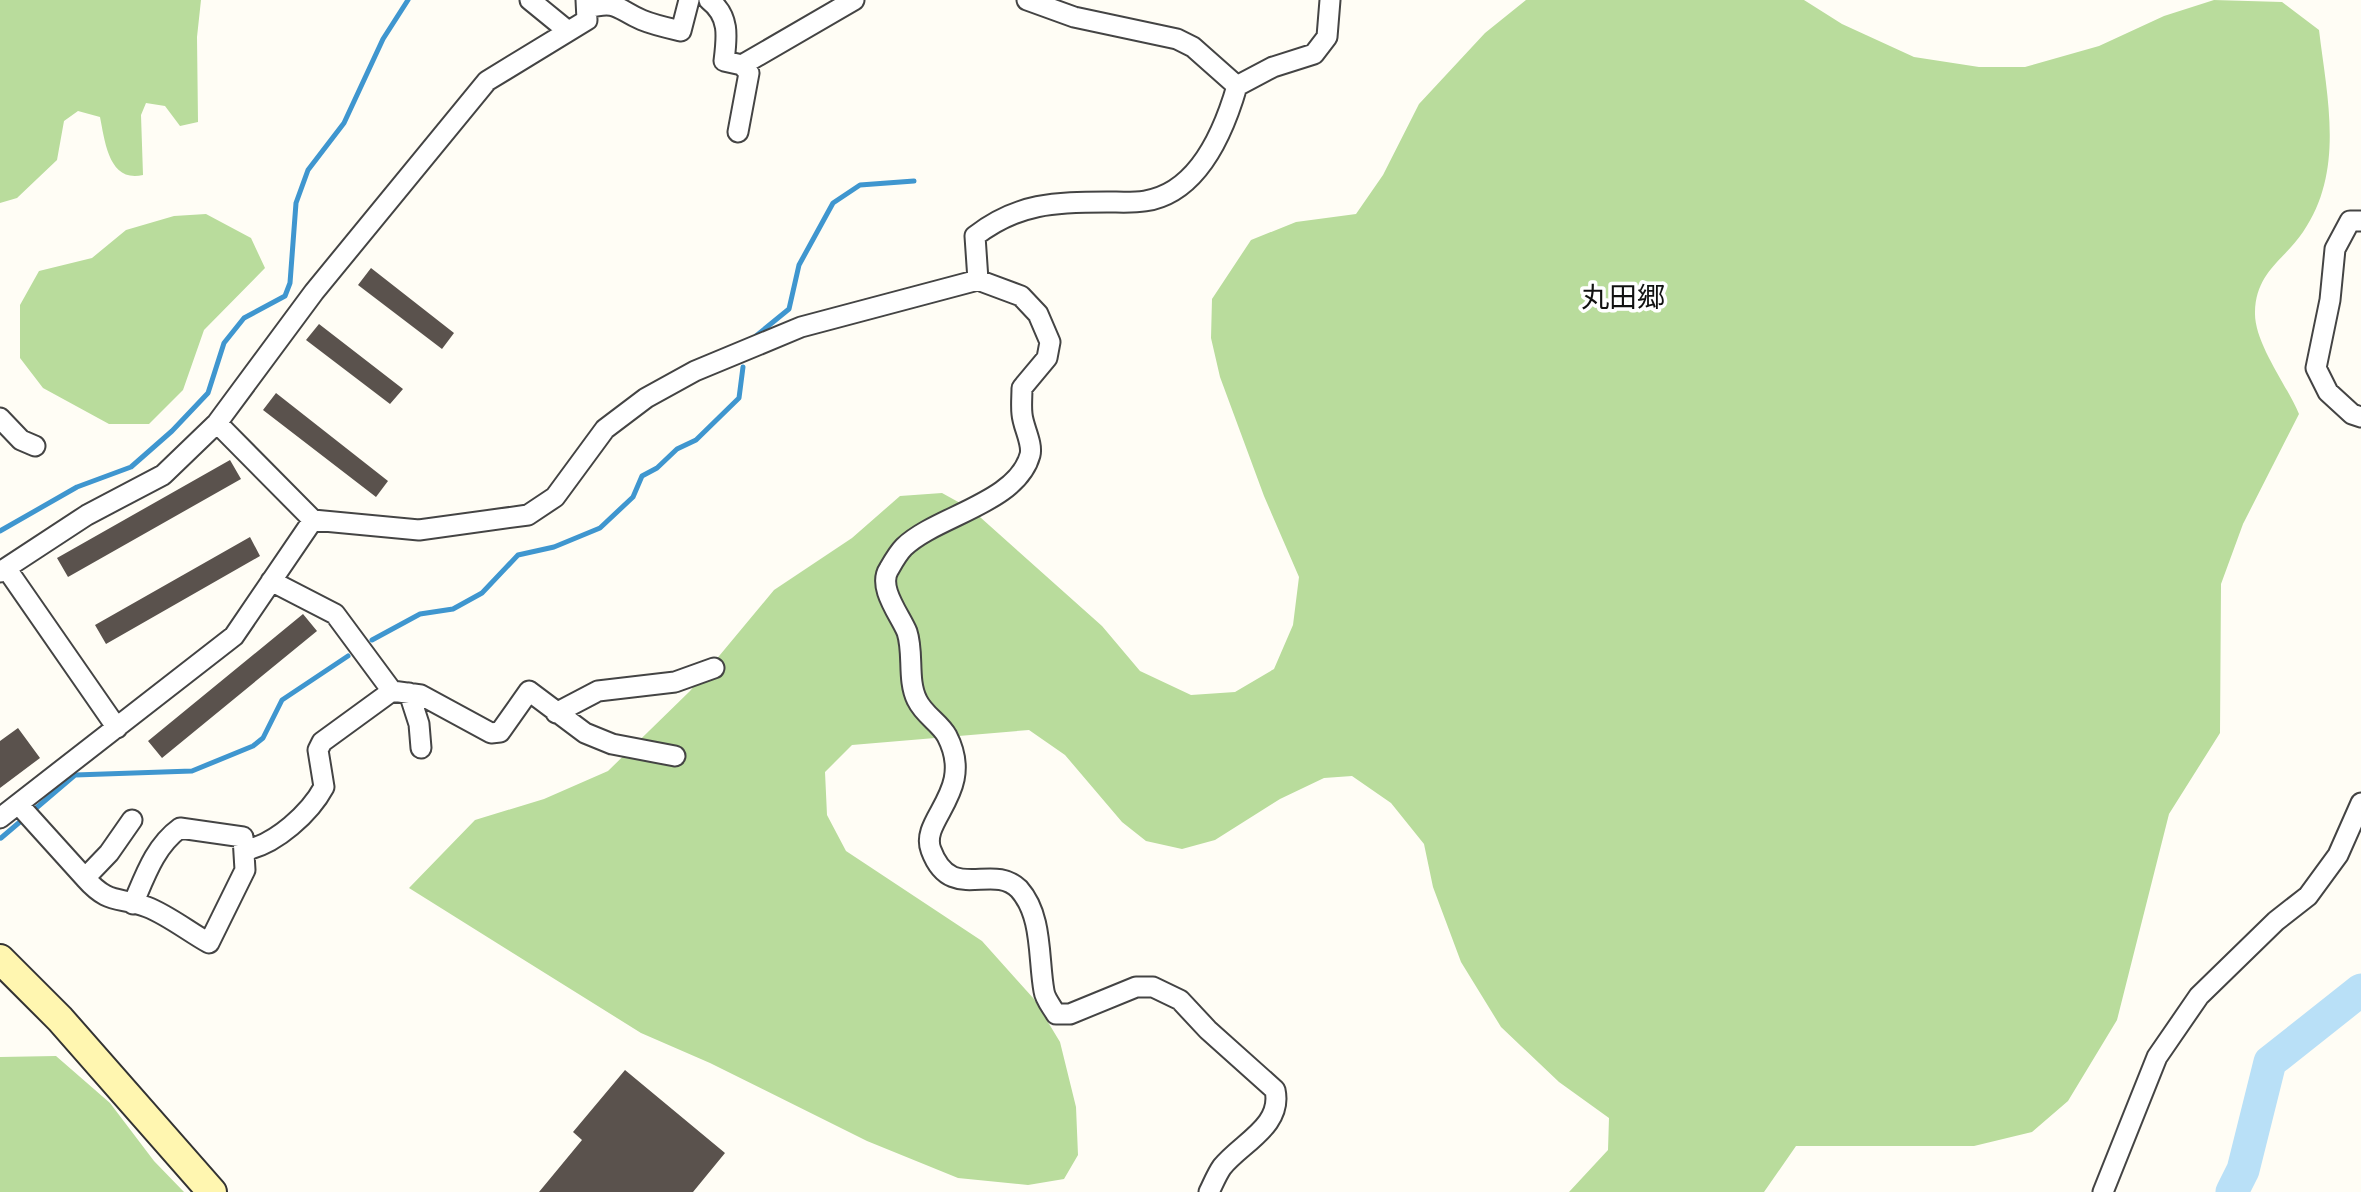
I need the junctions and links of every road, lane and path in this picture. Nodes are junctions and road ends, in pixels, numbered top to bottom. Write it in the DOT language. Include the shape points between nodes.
graph roads {
  1 [pos="530,0"];
  2 [pos="689,0"];
  3 [pos="709,0"];
  4 [pos="854,0"];
  5 [pos="1027,0"];
  6 [pos="1330,0"];
  7 [pos="586,4"];
  8 [pos="568,31"];
  9 [pos="742,65"];
  10 [pos="1237,86"];
  11 [pos="738,132"];
  12 [pos="2361,221"];
  13 [pos="978,280"];
  14 [pos="2361,417"];
  15 [pos="0,418"];
  16 [pos="217,423"];
  17 [pos="35,446"];
  18 [pos="313,520"];
  19 [pos="2,570"];
  20 [pos="271,581"];
  21 [pos="714,668"];
  22 [pos="400,692"];
  23 [pos="556,713"];
  24 [pos="117,728"];
  25 [pos="421,748"];
  26 [pos="675,756"];
  27 [pos="2361,803"];
  28 [pos="20,807"];
  29 [pos="0,818"];
  30 [pos="132,820"];
  31 [pos="246,850"];
  32 [pos="85,878"];
  33 [pos="133,904"];
  34 [pos="0,959"];
  35 [pos="212,1192"];
  36 [pos="1209,1192"];
  37 [pos="2103,1192"];
  1 -- 8 [label="street"];
  2 -- 7 [label="street" via="681,31 640,20 615,1"];
  3 -- 9 [label="street" via="728,28 724,61"];
  4 -- 9 [label="street"];
  5 -- 10 [label="street" via="1074,17 1177,38"];
  6 -- 10 [label="street" via="1327,37 1314,54 1273,66"];
  7 -- 8 [label="street" via="587,20"];
  8 -- 16 [label="street" via="487,81 314,292"];
  9 -- 11 [label="street" via="749,73"];
  10 -- 13 [label="street" via="1228,117 1203,162 1177,190 1146,201 1030,207 998,219 975,236"];
  12 -- 14 [label="street" via="2350,221 2335,249 2316,368 2328,391"];
  13 -- 18 [label="street" via="801,327 695,371 646,398 605,429 555,497 528,515 419,530"];
  13 -- 36 [label="street" via="1021,296 1038,314 1050,342 1047,358 1022,388 1022,415 1031,452 1024,469 999,492 904,547 886,572 887,589 908,635 915,696 947,735 957,763 952,794 929,832 930,848 940,867 956,880 1004,879 1020,890 1037,926 1044,993 1056,1014 1070,1014 1136,987 1153,986 1181,1000 1275,1090 1277,1100 1268,1124 1221,1168"];
  15 -- 17 [label="street" via="21,440"];
  16 -- 18 [label="street"];
  16 -- 19 [label="street" via="163,475 87,515"];
  18 -- 20 [label="street"];
  19 -- 24 [label="street"];
  20 -- 22 [label="street" via="335,614"];
  20 -- 24 [label="street" via="234,636"];
  21 -- 23 [label="street" via="675,682 598,691"];
  22 -- 23 [label="street" via="421,695 491,733 499,732 529,691"];
  22 -- 25 [label="street" via="419,724"];
  22 -- 31 [label="street" via="322,741 318,750 324,787 304,815 257,848"];
  23 -- 26 [label="street" via="612,744"];
  24 -- 28 [label="street"];
  27 -- 37 [label="street" via="2338,855 2308,896 2199,996 2157,1057"];
  28 -- 29 [label="street"];
  28 -- 32 [label="street"];
  30 -- 32 [label="street"];
  31 -- 33 [label="street" via="243,837 180,828 158,850"];
  31 -- 33 [label="street" via="245,870 209,943 148,907"];
  32 -- 33 [label="street" via="101,896"];
  34 -- 35 [label="street" via="60,1019"];
}
